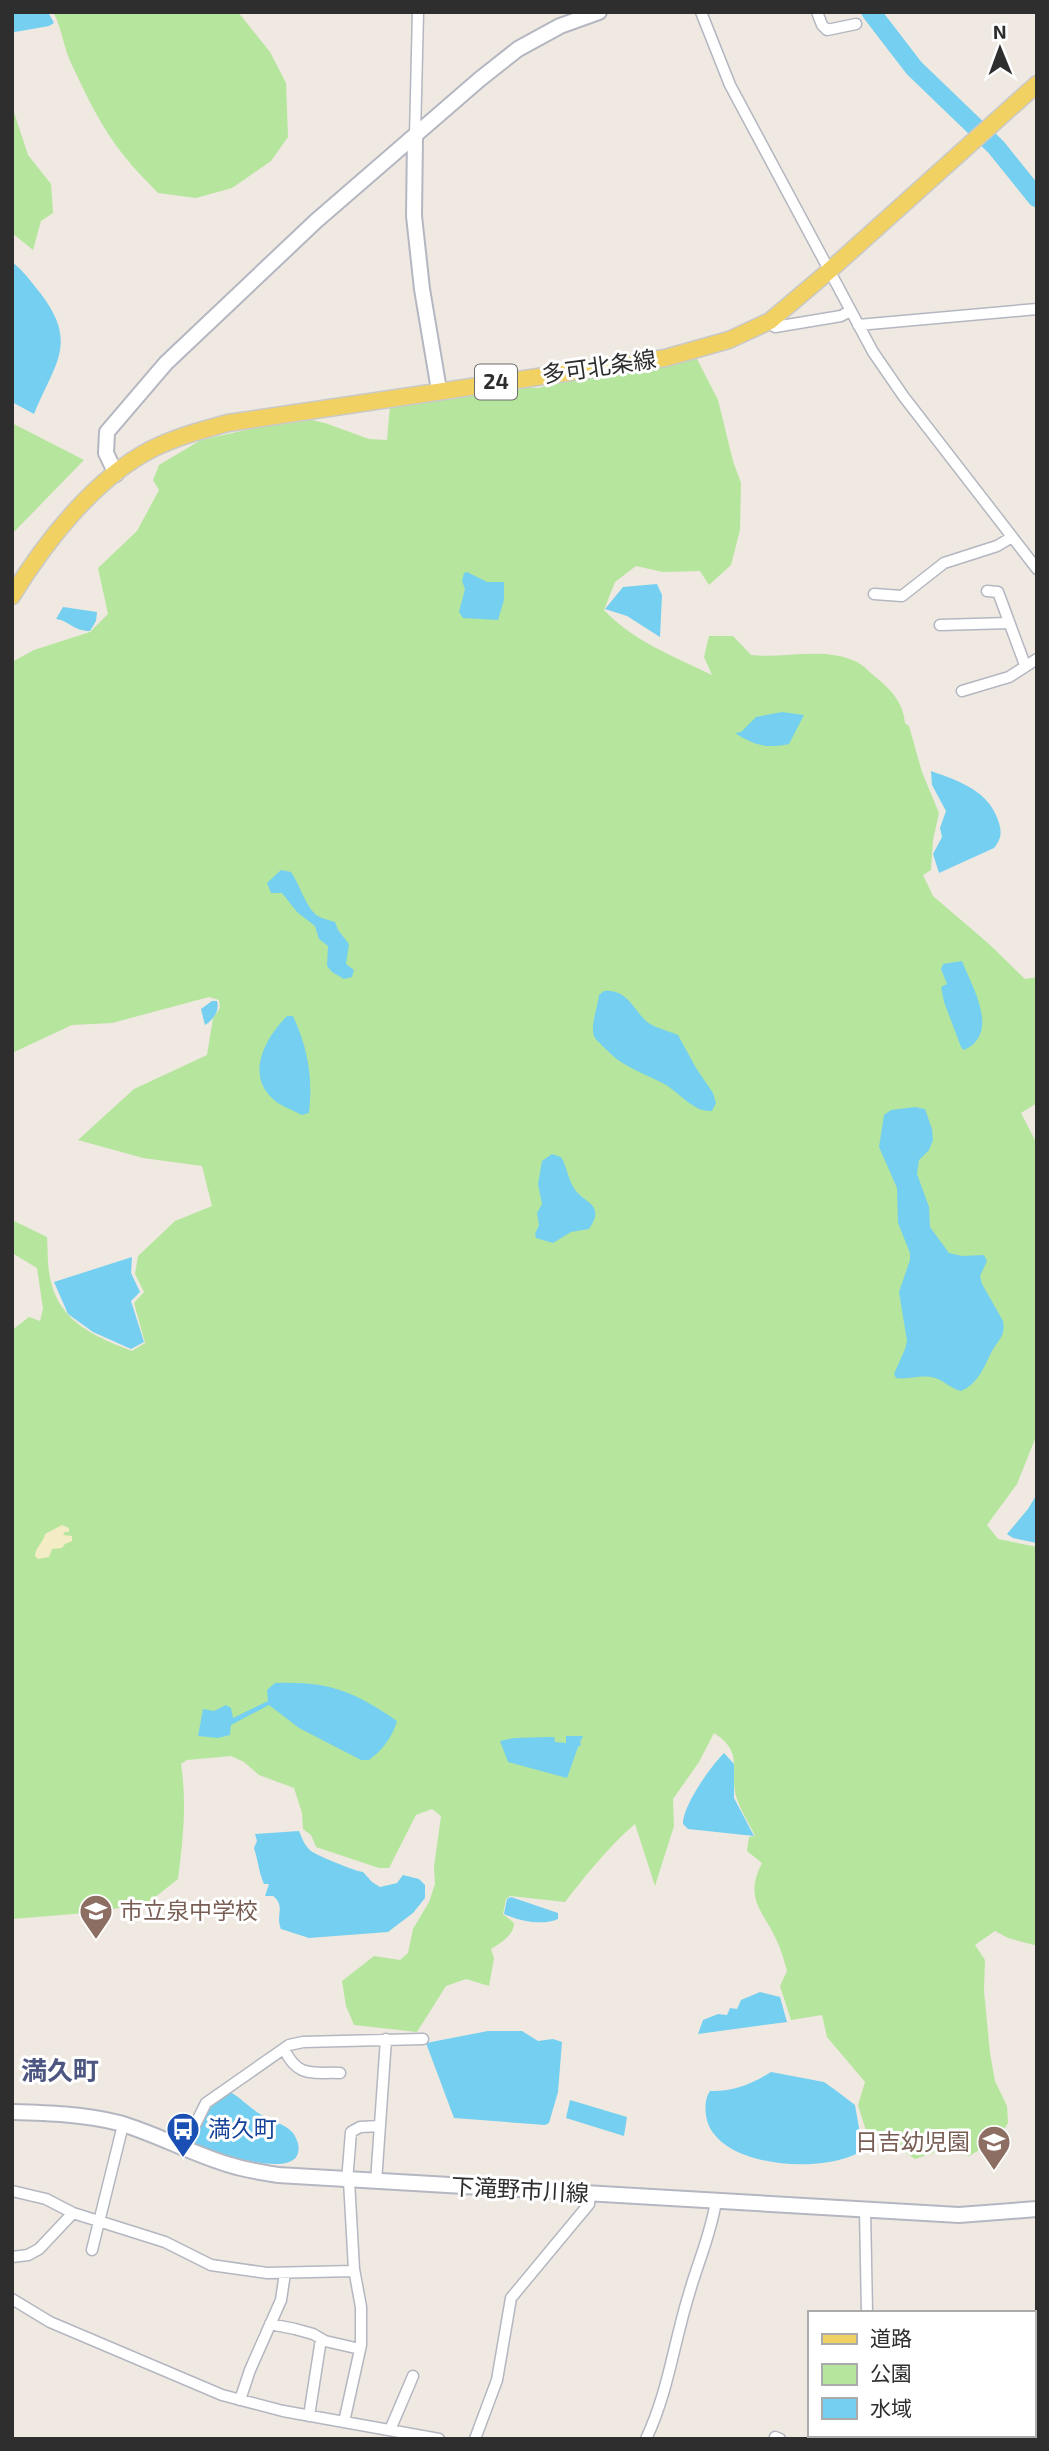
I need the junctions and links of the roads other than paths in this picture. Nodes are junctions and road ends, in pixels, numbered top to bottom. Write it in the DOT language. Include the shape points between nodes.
graph roads {
  1 [pos="418,12"];
  2 [pos="598,12"];
  3 [pos="701,12"];
  4 [pos="817,12"];
  5 [pos="856,24"];
  6 [pos="1037,84"];
  7 [pos="415,136"];
  8 [pos="829,271"];
  9 [pos="1037,309"];
  10 [pos="850,311"];
  11 [pos="770,321"];
  12 [pos="858,325"];
  13 [pos="439,390"];
  14 [pos="116,474"];
  15 [pos="1012,537"];
  16 [pos="1037,569"];
  17 [pos="987,591"];
  18 [pos="874,594"];
  19 [pos="12,596"];
  20 [pos="1009,622"];
  21 [pos="940,625"];
  22 [pos="1037,659"];
  23 [pos="1025,665"];
  24 [pos="962,691"];
  25 [pos="386,2039"];
  26 [pos="423,2039"];
  27 [pos="284,2049"];
  28 [pos="340,2073"];
  29 [pos="12,2112"];
  30 [pos="123,2125"];
  31 [pos="380,2126"];
  32 [pos="183,2148"];
  33 [pos="348,2181"];
  34 [pos="376,2182"];
  35 [pos="12,2191"];
  36 [pos="590,2194"];
  37 [pos="716,2201"];
  38 [pos="1037,2209"];
  39 [pos="864,2210"];
  40 [pos="73,2213"];
  41 [pos="100,2222"];
  42 [pos="92,2250"];
  43 [pos="12,2258"];
  44 [pos="354,2271"];
  45 [pos="285,2273"];
  46 [pos="12,2299"];
  47 [pos="867,2311"];
  48 [pos="270,2324"];
  49 [pos="321,2339"];
  50 [pos="360,2349"];
  51 [pos="412,2376"];
  52 [pos="240,2400"];
  53 [pos="309,2416"];
  54 [pos="344,2422"];
  55 [pos="388,2433"];
  56 [pos="439,2439"];
  57 [pos="475,2439"];
  58 [pos="646,2439"];
  1 -- 7 [label="street"];
  2 -- 7 [label="main road" via="517,49"];
  3 -- 8 [label="street" via="730,85"];
  4 -- 5 [label="street" via="827,30"];
  6 -- 8 [label="main road, 多可北条線 / 24"];
  7 -- 13 [label="main road" via="414,216"];
  7 -- 14 [label="main road" via="166,363 107,432 106,453"];
  8 -- 10 [label="street"];
  8 -- 11 [label="main road, 多可北条線 / 24"];
  9 -- 12 [label="street"];
  10 -- 11 [label="street" via="775,327"];
  10 -- 12 [label="street"];
  11 -- 13 [label="main road, 多可北条線 / 24" via="729,340 665,358"];
  12 -- 15 [label="street" via="904,397"];
  13 -- 14 [label="main road, 多可北条線 / 24" via="228,423 150,450"];
  14 -- 19 [label="main road, 多可北条線 / 24" via="54,534"];
  15 -- 16 [label="street"];
  15 -- 18 [label="street" via="944,563 902,596"];
  17 -- 20 [label="street" via="998,592"];
  20 -- 21 [label="street"];
  20 -- 23 [label="street"];
  22 -- 23 [label="street"];
  23 -- 24 [label="street" via="1009,677"];
  25 -- 26 [label="street"];
  25 -- 27 [label="street" via="303,2042"];
  25 -- 31 [label="street"];
  27 -- 28 [label="street" via="294,2067"];
  27 -- 32 [label="street" via="206,2103"];
  29 -- 30 [label="main road, 下滝野市川線" via="67,2114"];
  30 -- 32 [label="main road, 下滝野市川線"];
  30 -- 41 [label="street"];
  31 -- 33 [label="street" via="360,2127 351,2133"];
  31 -- 34 [label="street"];
  32 -- 33 [label="main road, 下滝野市川線" via="232,2166"];
  33 -- 34 [label="main road, 下滝野市川線"];
  33 -- 44 [label="street"];
  34 -- 36 [label="main road, 下滝野市川線"];
  35 -- 40 [label="street" via="46,2199"];
  36 -- 37 [label="main road, 下滝野市川線"];
  36 -- 57 [label="street" via="589,2204 511,2298 497,2380"];
  37 -- 39 [label="main road, 下滝野市川線"];
  37 -- 58 [label="street" via="661,2404"];
  38 -- 39 [label="main road, 下滝野市川線" via="959,2215"];
  39 -- 47 [label="street"];
  40 -- 41 [label="street"];
  40 -- 43 [label="street" via="38,2249"];
  41 -- 42 [label="street"];
  41 -- 45 [label="street" via="165,2242 211,2265"];
  44 -- 45 [label="street"];
  44 -- 50 [label="street" via="361,2307"];
  45 -- 48 [label="street" via="281,2300"];
  46 -- 52 [label="street" via="60,2327"];
  48 -- 49 [label="street"];
  48 -- 52 [label="street"];
  49 -- 50 [label="street"];
  49 -- 53 [label="street"];
  50 -- 54 [label="street"];
  51 -- 55 [label="street"];
  52 -- 53 [label="street"];
  53 -- 54 [label="street"];
  54 -- 55 [label="street"];
  55 -- 56 [label="street"];
}
